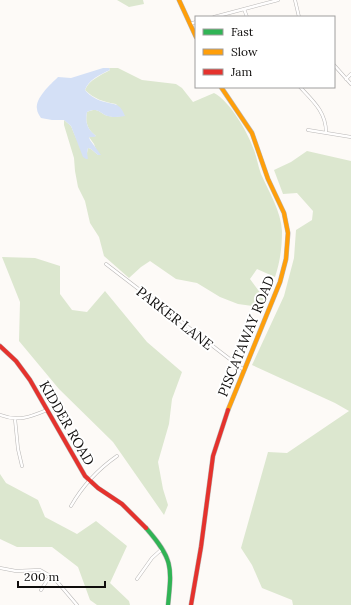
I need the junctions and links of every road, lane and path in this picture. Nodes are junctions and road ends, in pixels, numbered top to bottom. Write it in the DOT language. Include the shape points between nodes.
graph roads {
  1 [pos="179,0"];
  2 [pos="278,0"];
  3 [pos="295,0"];
  4 [pos="271,1"];
  5 [pos="244,8"];
  6 [pos="217,16"];
  7 [pos="247,16"];
  8 [pos="299,16"];
  9 [pos="195,22"];
  10 [pos="190,24"];
  11 [pos="195,35"];
  12 [pos="335,66"];
  13 [pos="351,74"];
  14 [pos="346,78"];
  15 [pos="351,84"];
  16 [pos="222,88"];
  17 [pos="301,88"];
  18 [pos="308,130"];
  19 [pos="326,132"];
  20 [pos="351,137"];
  21 [pos="106,264"];
  22 [pos="0,346"];
  23 [pos="244,371"];
  24 [pos="46,410"];
  25 [pos="0,415"];
  26 [pos="15,419"];
  27 [pos="116,456"];
  28 [pos="22,466"];
  29 [pos="88,480"];
  30 [pos="70,506"];
  31 [pos="162,549"];
  32 [pos="0,568"];
  33 [pos="50,576"];
  34 [pos="136,579"];
  35 [pos="41,590"];
  36 [pos="77,605"];
  37 [pos="168,605"];
  38 [pos="190,605"];
  1 -- 10 [label="main road"];
  2 -- 4 [label="street"];
  3 -- 8 [label="street"];
  4 -- 5 [label="street"];
  5 -- 6 [label="street"];
  5 -- 7 [label="street"];
  9 -- 10 [label="street"];
  10 -- 11 [label="main road"];
  12 -- 14 [label="street"];
  13 -- 14 [label="street"];
  14 -- 15 [label="street"];
  16 -- 23 [label="main road, PISCATAWAY ROAD" via="253,135 286,222 286,259 282,277"];
  17 -- 19 [label="street" via="321,112 326,122"];
  18 -- 19 [label="street"];
  19 -- 20 [label="street"];
  21 -- 23 [label="street, PARKER LANE"];
  22 -- 24 [label="main road, KIDDER ROAD" via="21,368"];
  23 -- 38 [label="main road, PISCATAWAY ROAD" via="228,410 214,456"];
  24 -- 26 [label="street"];
  24 -- 29 [label="main road, KIDDER ROAD"];
  25 -- 26 [label="street"];
  26 -- 28 [label="street"];
  27 -- 29 [label="street"];
  29 -- 30 [label="street"];
  29 -- 31 [label="main road, KIDDER ROAD" via="126,508"];
  31 -- 34 [label="street"];
  31 -- 37 [label="main road, KIDDER ROAD" via="170,564"];
  32 -- 33 [label="street" via="16,571 40,570"];
  33 -- 35 [label="street"];
  33 -- 36 [label="street"];
}
